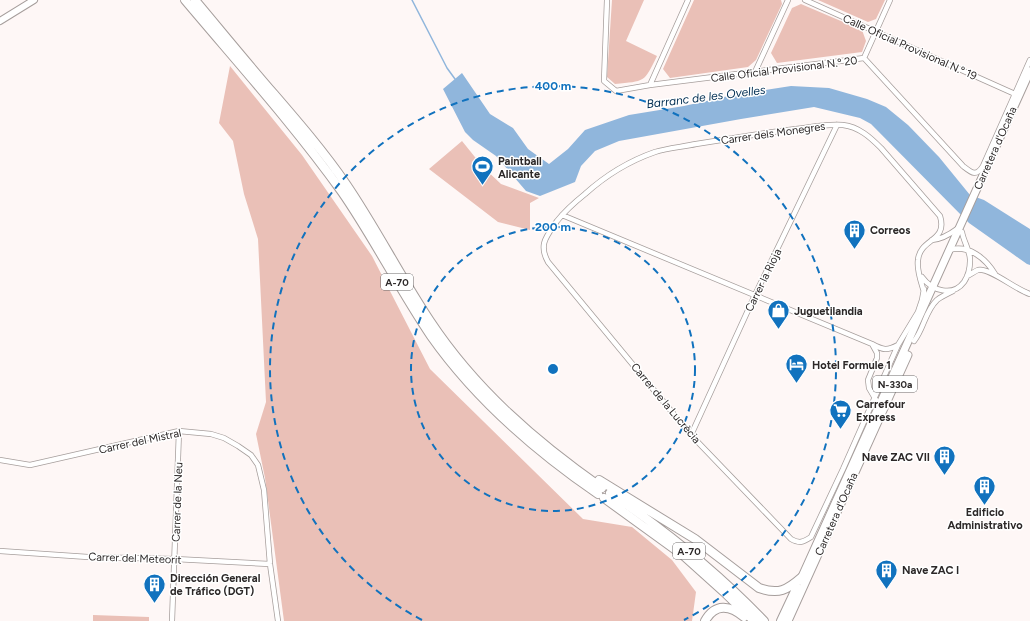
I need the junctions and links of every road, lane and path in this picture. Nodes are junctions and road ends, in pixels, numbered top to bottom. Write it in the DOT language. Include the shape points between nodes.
graph roads {
  1 [pos="34,0"];
  2 [pos="185,0"];
  3 [pos="195,0"];
  4 [pos="606,0"];
  5 [pos="688,0"];
  6 [pos="788,0"];
  7 [pos="805,0"];
  8 [pos="890,0"];
  9 [pos="0,21"];
  10 [pos="876,32"];
  11 [pos="226,42"];
  12 [pos="864,58"];
  13 [pos="1030,60"];
  14 [pos="1030,71"];
  15 [pos="755,72"];
  16 [pos="1030,78"];
  17 [pos="650,85"];
  18 [pos="1015,94"];
  19 [pos="837,126"];
  20 [pos="975,173"];
  21 [pos="977,193"];
  22 [pos="562,215"];
  23 [pos="962,229"];
  24 [pos="932,240"];
  25 [pos="543,249"];
  26 [pos="952,249"];
  27 [pos="968,251"];
  28 [pos="919,273"];
  29 [pos="995,274"];
  30 [pos="967,276"];
  31 [pos="934,288"];
  32 [pos="924,289"];
  33 [pos="955,289"];
  34 [pos="1030,294"];
  35 [pos="755,295"];
  36 [pos="927,301"];
  37 [pos="920,311"];
  38 [pos="914,341"];
  39 [pos="872,344"];
  40 [pos="898,345"];
  41 [pos="875,399"];
  42 [pos="878,409"];
  43 [pos="506,411"];
  44 [pos="179,431"];
  45 [pos="868,431"];
  46 [pos="690,434"];
  47 [pos="849,456"];
  48 [pos="0,460"];
  49 [pos="843,469"];
  50 [pos="847,479"];
  51 [pos="835,488"];
  52 [pos="602,492"];
  53 [pos="803,542"];
  54 [pos="0,551"];
  55 [pos="175,559"];
  56 [pos="270,564"];
  57 [pos="802,577"];
  58 [pos="797,587"];
  59 [pos="172,621"];
  60 [pos="278,621"];
  61 [pos="705,621"];
  62 [pos="748,621"];
  63 [pos="754,621"];
  64 [pos="764,621"];
  65 [pos="782,621"];
  66 [pos="788,621"];
  1 -- 9 [label="street"];
  2 -- 11 [label="highway, A-70"];
  3 -- 11 [label="highway, A-70"];
  4 -- 17 [label="street, Calle Oficial Provisional N.º 20" via="604,81 616,92"];
  5 -- 17 [label="street"];
  6 -- 15 [label="street"];
  7 -- 10 [label="street, Calle Oficial Provisional N.º 19"];
  8 -- 10 [label="street"];
  10 -- 12 [label="street"];
  10 -- 18 [label="street, Calle Oficial Provisional N.º 19"];
  11 -- 43 [label="highway, A-70" via="305,131 340,177 430,321 474,378"];
  11 -- 52 [label="highway, A-70" via="334,182 362,223 420,320 461,375 517,432 549,459"];
  12 -- 15 [label="street, Calle Oficial Provisional N.º 20"];
  12 -- 20 [label="street, Calle Oficial Provisional N.º 20" via="963,166"];
  13 -- 18 [label="street, Carretera d'Ocaña"];
  14 -- 21 [label="main road, Carretera d'Ocaña / N-330a"];
  15 -- 17 [label="street, Calle Oficial Provisional N.º 20"];
  16 -- 21 [label="main road, Carretera d'Ocaña / N-330a"];
  18 -- 20 [label="street, Carretera d'Ocaña" via="983,166"];
  19 -- 22 [label="street, Carrer dels Monegres" via="825,125 765,133 655,152 607,176"];
  19 -- 24 [label="street, Carrer dels Monegres" via="843,125 859,130 871,138 936,210 942,228"];
  19 -- 35 [label="street, Carrer la Rioja"];
  21 -- 23 [label="main road, Carretera d'Ocaña / N-330a"];
  22 -- 25 [label="street, Carrer dels Monegres" via="544,242"];
  22 -- 35 [label="street"];
  23 -- 24 [label="street" via="941,239"];
  23 -- 26 [label="main road, Carretera d'Ocaña / N-330a"];
  23 -- 27 [label="street"];
  24 -- 28 [label="street, Carrer dels Monegres" via="920,254"];
  25 -- 46 [label="street, Carrer de la Lucrècia" via="548,262"];
  26 -- 27 [label="street"];
  26 -- 31 [label="main road, Carretera d'Ocaña / N-330a"];
  27 -- 29 [label="street" via="979,254"];
  27 -- 30 [label="street" via="970,259"];
  28 -- 31 [label="street" via="925,282"];
  28 -- 32 [label="street"];
  29 -- 30 [label="street" via="979,270"];
  29 -- 34 [label="street"];
  30 -- 33 [label="street, Carretera d'Ocaña" via="964,283"];
  31 -- 33 [label="street"];
  31 -- 36 [label="main road, Carretera d'Ocaña / N-330a"];
  31 -- 38 [label="main road, Carretera d'Ocaña / N-330a"];
  32 -- 36 [label="street"];
  32 -- 37 [label="street, Carretera d'Ocaña"];
  33 -- 38 [label="street, Carretera d'Ocaña" via="935,302"];
  35 -- 39 [label="street"];
  35 -- 46 [label="street, Carrer la Rioja"];
  36 -- 37 [label="main road, Carretera d'Ocaña / N-330a"];
  37 -- 40 [label="street, Carretera d'Ocaña"];
  37 -- 42 [label="main road, Carretera d'Ocaña / N-330a"];
  38 -- 66 [label="main road, Carretera d'Ocaña / N-330a"];
  39 -- 40 [label="street" via="882,349"];
  39 -- 41 [label="street" via="877,358 868,380"];
  40 -- 41 [label="street, Carretera d'Ocaña"];
  41 -- 42 [label="street"];
  41 -- 47 [label="street, Carretera d'Ocaña"];
  42 -- 45 [label="main road, Carretera d'Ocaña / N-330a"];
  43 -- 52 [label="highway, A-70"];
  43 -- 57 [label="highway" via="575,464 695,539 759,588 772,592 780,591 787,589"];
  44 -- 48 [label="street, Carrer del Mistral" via="30,465"];
  44 -- 55 [label="street, Carrer de la Neu"];
  44 -- 56 [label="street, Carrer del Mistral" via="224,438 251,455 258,465 264,490"];
  45 -- 47 [label="street, Carretera d'Ocaña"];
  45 -- 50 [label="main road, Carretera d'Ocaña / N-330a"];
  46 -- 53 [label="street, Carrer de la Lucrècia" via="791,539 798,543"];
  47 -- 49 [label="street, Carretera d'Ocaña"];
  49 -- 50 [label="street, Carretera d'Ocaña"];
  49 -- 51 [label="street, Carretera d'Ocaña"];
  50 -- 51 [label="street, Carretera d'Ocaña"];
  50 -- 57 [label="main road, Carretera d'Ocaña / N-330a"];
  51 -- 53 [label="street, Carretera d'Ocaña" via="811,537"];
  52 -- 63 [label="highway, A-70" via="684,556"];
  52 -- 64 [label="highway, A-70" via="647,519 695,555"];
  54 -- 55 [label="street, Carrer del Meteorit"];
  55 -- 56 [label="street, Carrer del Meteorit"];
  55 -- 59 [label="street, Carrer de la Neu"];
  56 -- 60 [label="street, Carrer del Mistral"];
  57 -- 58 [label="main road, Carretera d'Ocaña / N-330a"];
  58 -- 65 [label="highway"];
  61 -- 62 [label="highway" via="712,612 724,607 734,610"];
}
